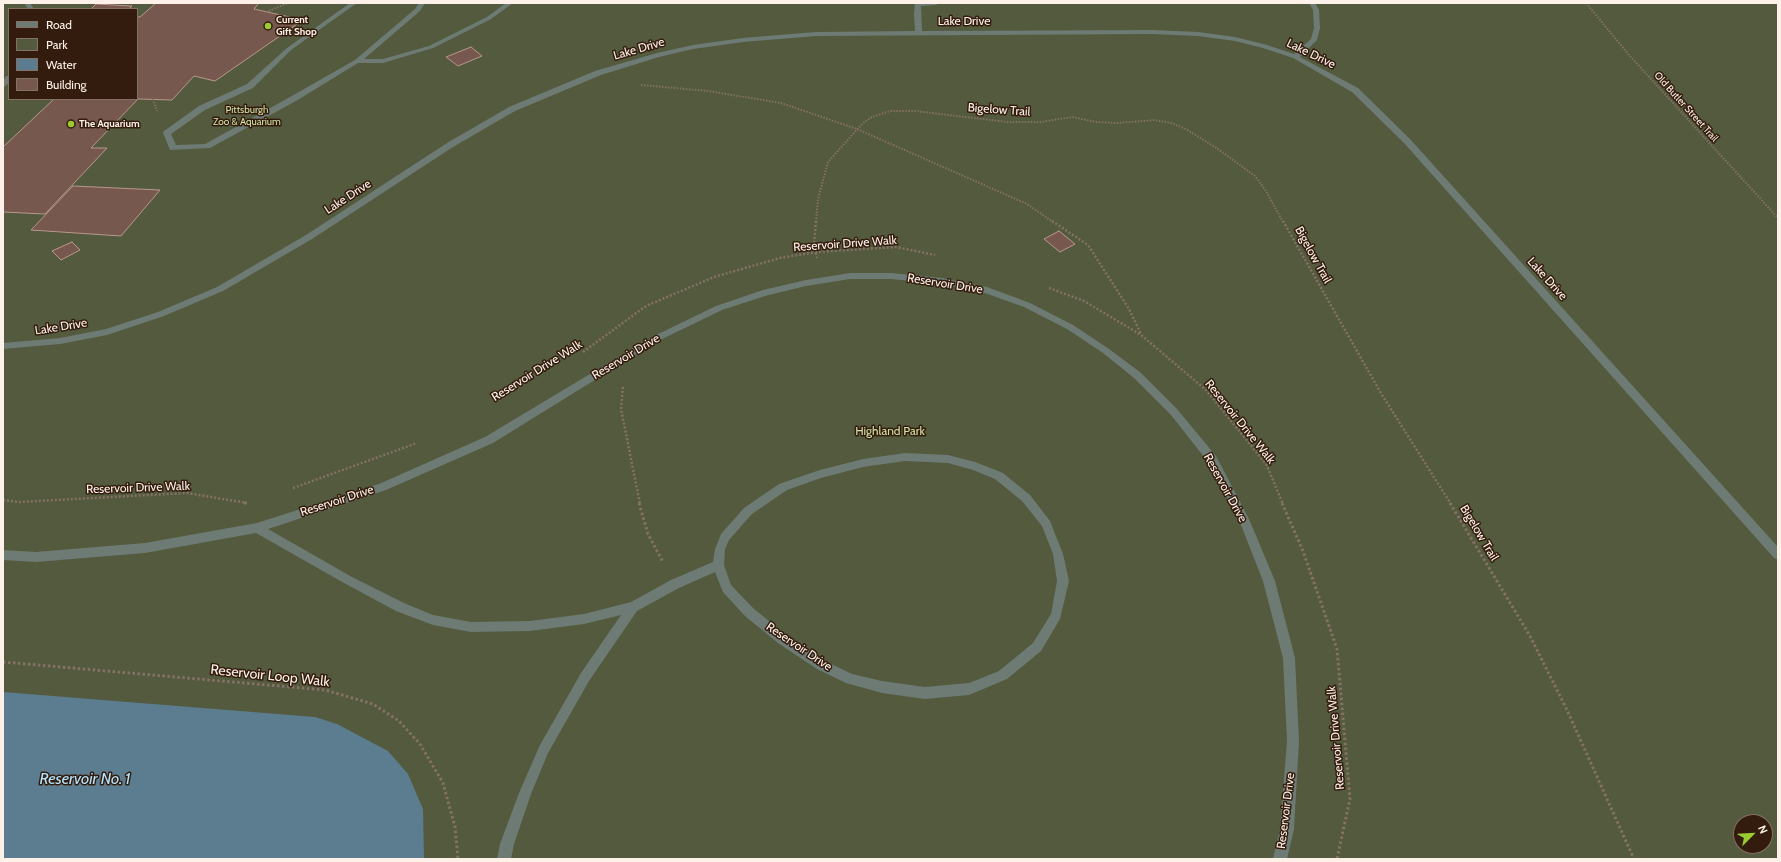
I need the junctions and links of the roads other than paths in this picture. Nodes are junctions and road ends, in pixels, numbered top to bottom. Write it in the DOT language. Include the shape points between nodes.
graph roads {
  1 [pos="354,3"];
  2 [pos="422,3"];
  3 [pos="510,3"];
  4 [pos="936,3"];
  5 [pos="1312,3"];
  6 [pos="918,4"];
  7 [pos="919,33"];
  8 [pos="1295,57"];
  9 [pos="357,62"];
  10 [pos="3,346"];
  11 [pos="257,528"];
  12 [pos="3,555"];
  13 [pos="1778,555"];
  14 [pos="718,565"];
  15 [pos="633,607"];
  16 [pos="504,859"];
  17 [pos="1280,859"];
  1 -- 9 [label="street" via="289,49 250,86 202,108 167,133 173,148 206,146"];
  2 -- 9 [label="street" via="418,10"];
  3 -- 9 [label="street" via="488,18 431,47 383,61"];
  4 -- 6 [label="street"];
  5 -- 8 [label="street" via="1317,16 1314,40"];
  6 -- 7 [label="street"];
  7 -- 8 [label="street, Lake Drive" via="1198,34 1265,46"];
  7 -- 10 [label="street, Lake Drive" via="816,34 743,40 656,55 598,73 512,109 482,125 309,237 220,288 161,314 107,332 60,341"];
  8 -- 13 [label="street, Lake Drive" via="1355,90 1407,141"];
  11 -- 12 [label="street, Reservoir Drive" via="145,548 36,557"];
  11 -- 15 [label="street" via="348,580 400,607 433,620 470,627 530,626 584,619"];
  11 -- 17 [label="street, Reservoir Drive" via="382,487 489,440 653,340 719,308 762,293 850,276 891,276 942,281 986,290 1027,305 1076,331 1137,376 1174,412 1212,459 1244,519 1269,581 1289,658 1293,742 1287,829"];
  14 -- 14 [label="street, Reservoir Drive" via="727,588 749,612 782,639 821,665 850,680 925,693 969,689 1003,675 1037,647 1056,615 1063,581 1058,554 1046,524 1021,493 999,476 975,466 948,459 905,456 820,474 783,487 748,511 724,537"];
  14 -- 15 [label="street" via="675,584"];
  15 -- 16 [label="street" via="585,677 544,749 525,792"];
}
